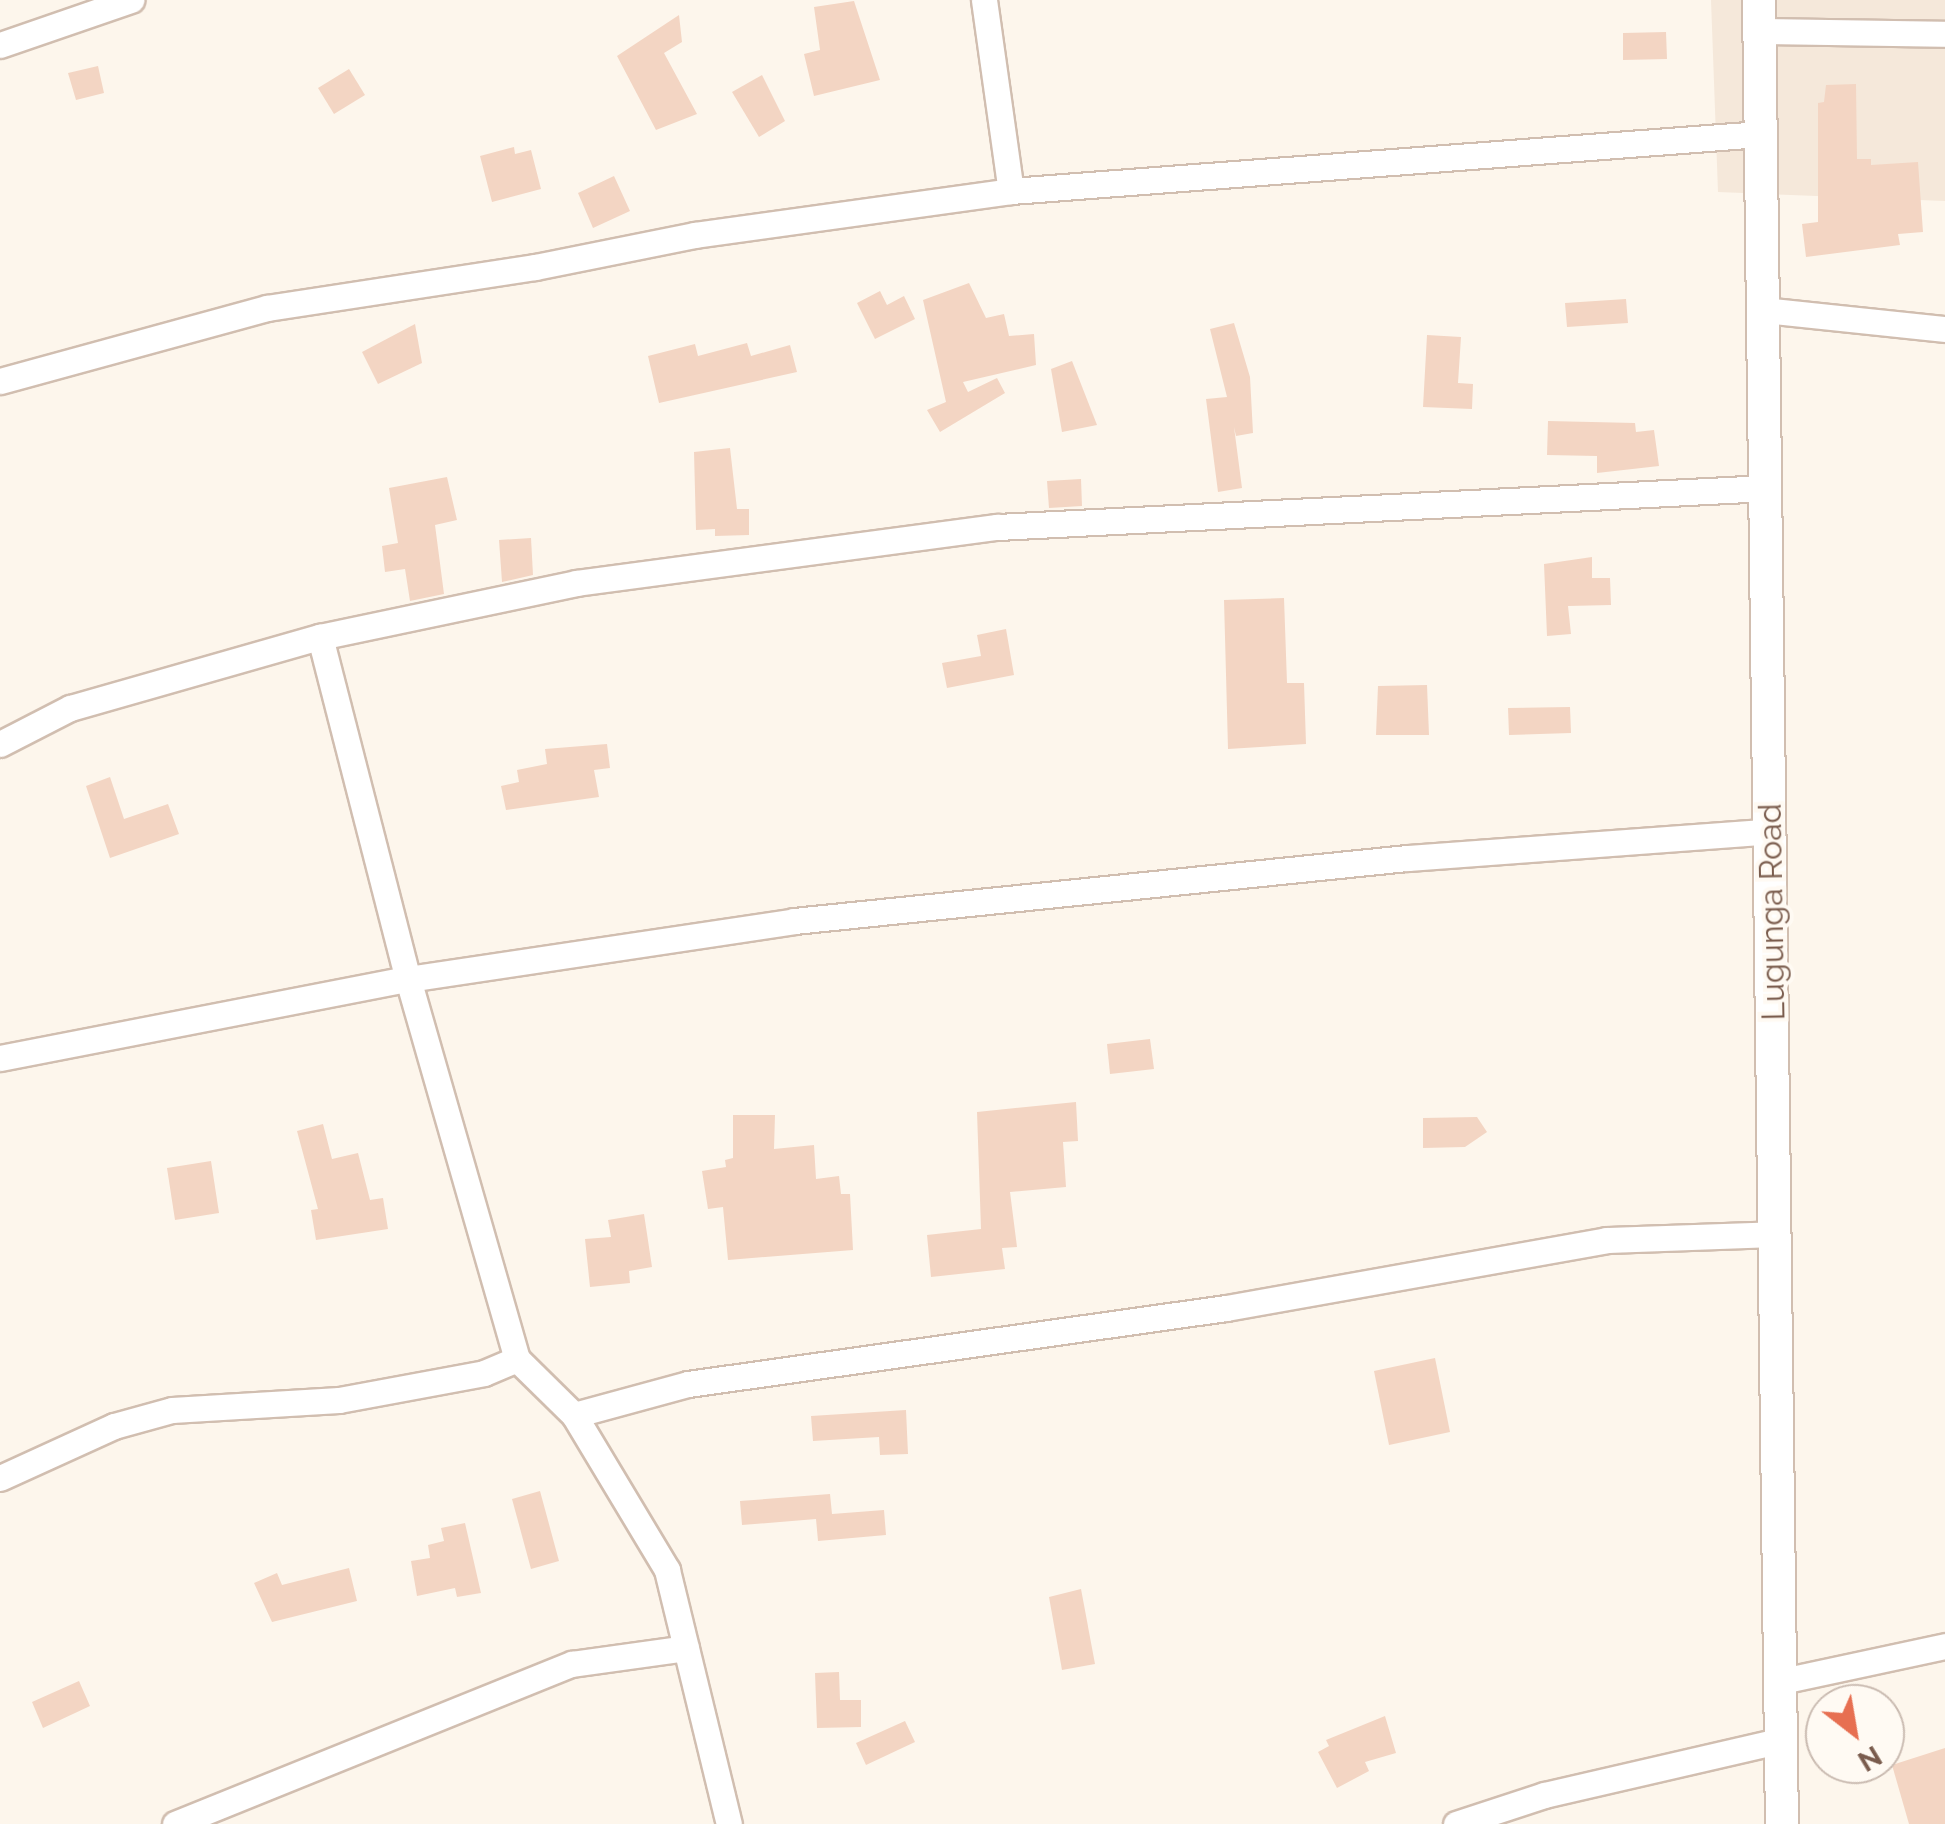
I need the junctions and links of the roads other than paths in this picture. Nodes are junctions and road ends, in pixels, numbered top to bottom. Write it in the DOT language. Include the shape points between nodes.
graph roads {
  1 [pos="131,0"];
  2 [pos="984,0"];
  3 [pos="1760,16"];
  4 [pos="1945,34"];
  5 [pos="0,44"];
  6 [pos="1761,134"];
  7 [pos="1011,191"];
  8 [pos="1764,310"];
  9 [pos="1945,329"];
  10 [pos="0,381"];
  11 [pos="1766,488"];
  12 [pos="320,638"];
  13 [pos="0,744"];
  14 [pos="1771,831"];
  15 [pos="408,979"];
  16 [pos="0,1058"];
  17 [pos="1776,1234"];
  18 [pos="517,1360"];
  19 [pos="574,1415"];
  20 [pos="0,1478"];
  21 [pos="1945,1646"];
  22 [pos="686,1648"];
  23 [pos="1782,1681"];
  24 [pos="1783,1740"];
  25 [pos="191,1820"];
  26 [pos="728,1824"];
  27 [pos="1456,1824"];
  28 [pos="1782,1824"];
  1 -- 5 [label="street"];
  2 -- 7 [label="street"];
  3 -- 4 [label="street"];
  3 -- 6 [label="street, Lugunga Road"];
  6 -- 7 [label="street"];
  6 -- 8 [label="street, Lugunga Road"];
  7 -- 10 [label="street" via="694,235 268,308"];
  8 -- 9 [label="street"];
  8 -- 11 [label="street, Lugunga Road"];
  11 -- 12 [label="street" via="997,527 576,583"];
  11 -- 14 [label="street, Lugunga Road"];
  12 -- 13 [label="street" via="70,708"];
  12 -- 15 [label="street"];
  14 -- 15 [label="street" via="1407,858 794,921"];
  14 -- 17 [label="street, Lugunga Road"];
  15 -- 16 [label="street"];
  15 -- 18 [label="street"];
  17 -- 19 [label="street" via="1606,1240 1226,1308 688,1384"];
  17 -- 23 [label="street, Lugunga Road"];
  18 -- 19 [label="street"];
  18 -- 20 [label="street" via="339,1400 172,1410 114,1426"];
  19 -- 22 [label="street" via="667,1570"];
  21 -- 23 [label="street"];
  22 -- 25 [label="street" via="572,1664"];
  22 -- 26 [label="street"];
  23 -- 24 [label="street, Lugunga Road"];
  24 -- 27 [label="street" via="1544,1795"];
  24 -- 28 [label="street, Lugunga Road"];
}
